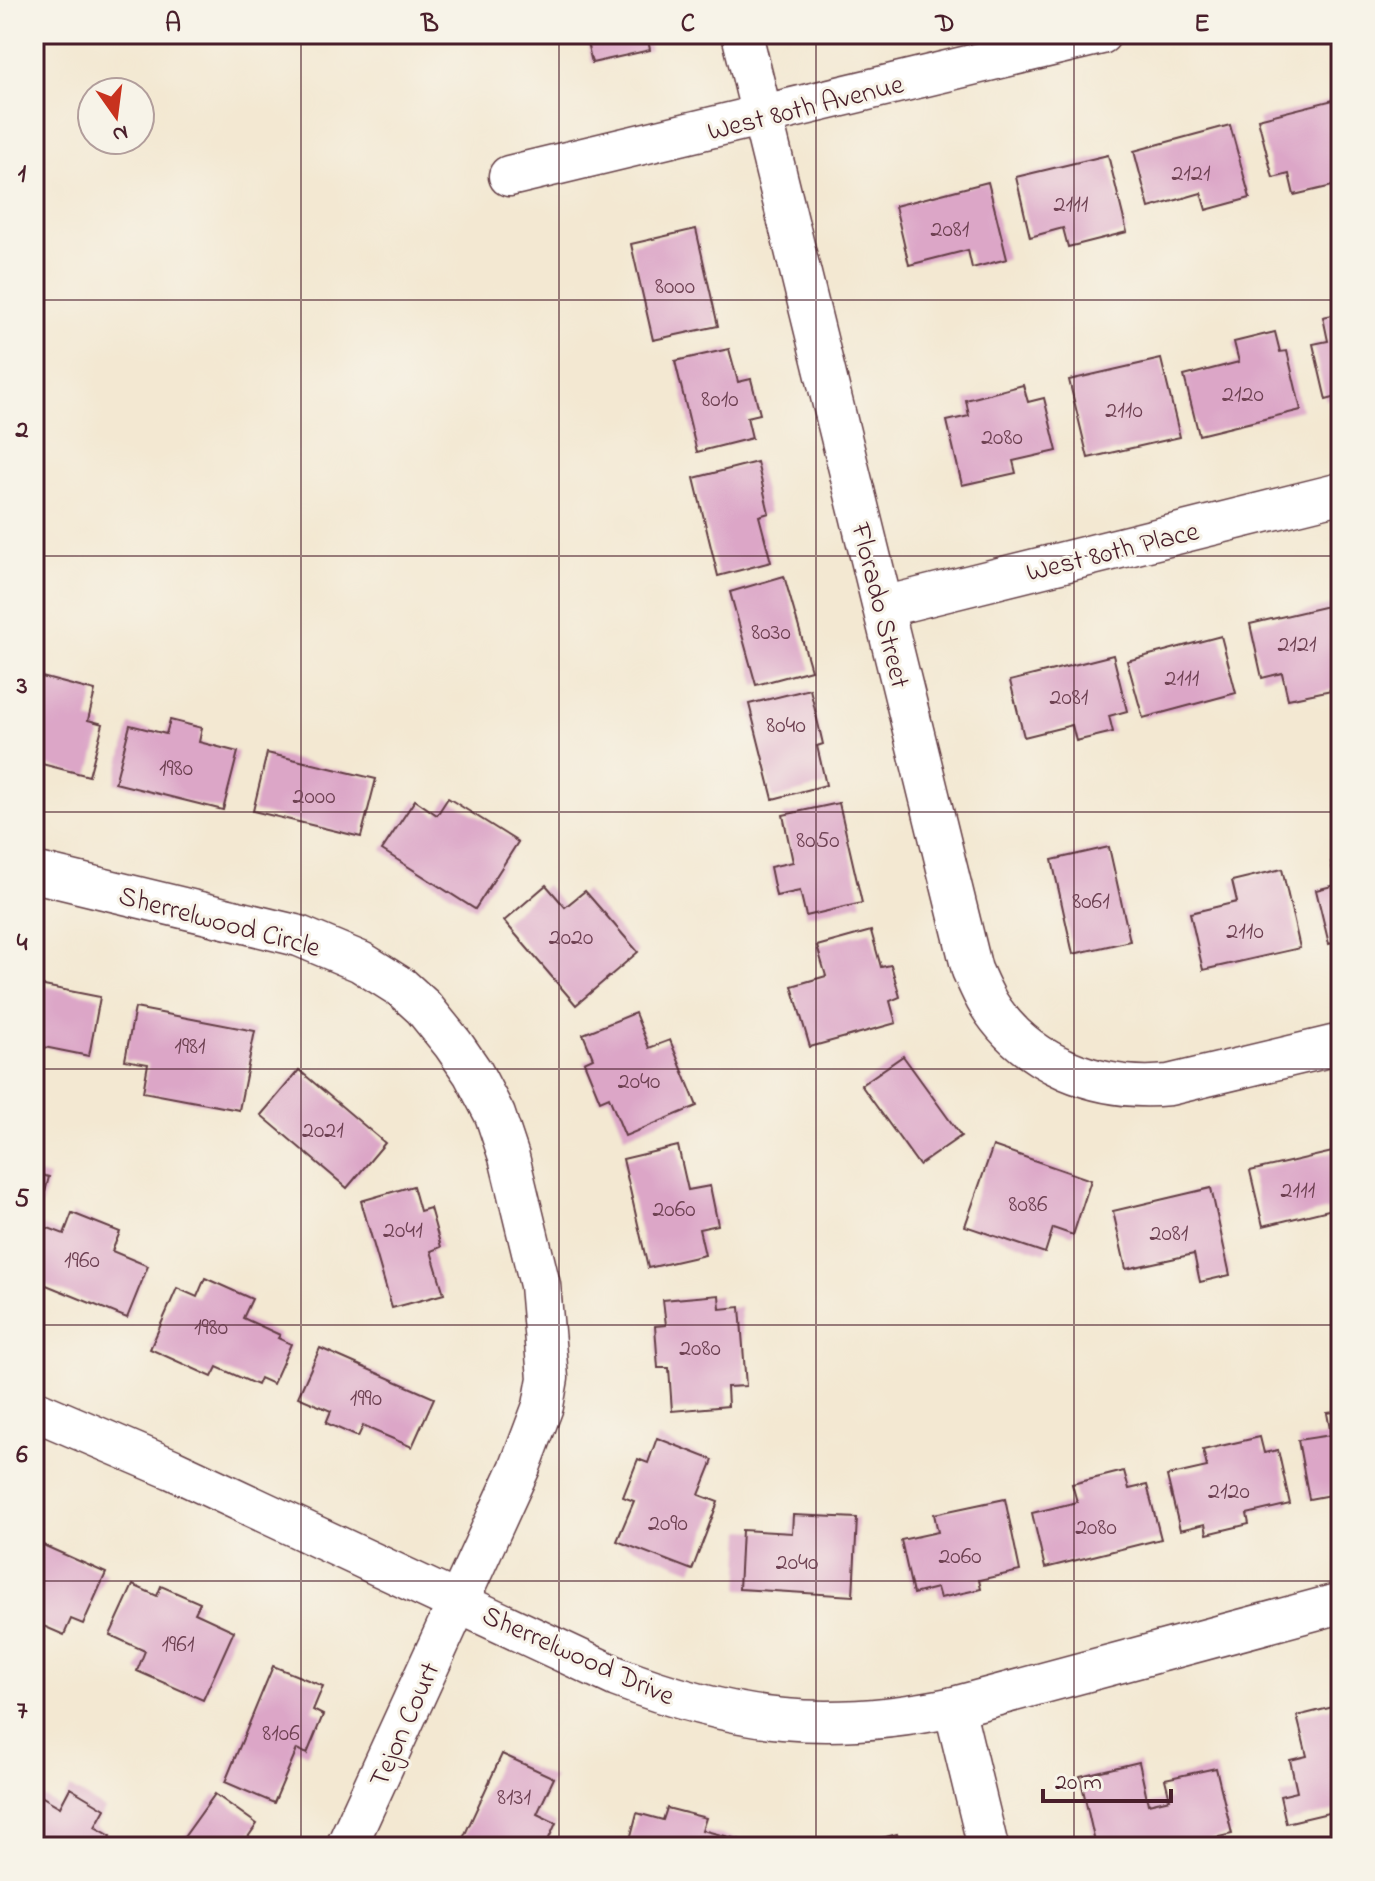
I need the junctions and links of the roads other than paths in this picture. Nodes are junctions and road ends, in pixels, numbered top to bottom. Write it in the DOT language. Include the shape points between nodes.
graph roads {
  1 [pos="742,34"];
  2 [pos="1101,34"];
  3 [pos="762,117"];
  4 [pos="509,176"];
  5 [pos="1341,493"];
  6 [pos="883,607"];
  7 [pos="34,872"];
  8 [pos="1341,1044"];
  9 [pos="34,1410"];
  10 [pos="457,1601"];
  11 [pos="1341,1603"];
  12 [pos="954,1707"];
  13 [pos="346,1847"];
  14 [pos="988,1847"];
  1 -- 3 [label="street, Florado Street"];
  2 -- 3 [label="street, West 80th Avenue"];
  3 -- 4 [label="street, West 80th Avenue"];
  3 -- 6 [label="street, Florado Street"];
  5 -- 6 [label="street, West 80th Place"];
  6 -- 8 [label="street, Florado Street" via="972,970 988,1004 1013,1033 1053,1064 1100,1083 1150,1087"];
  7 -- 10 [label="street, Sherrelwood Circle" via="299,936 361,962 423,1007 473,1073 495,1115 530,1242 540,1285 548,1378 520,1467"];
  9 -- 10 [label="street, Sherrelwood Drive"];
  10 -- 12 [label="street, Sherrelwood Drive" via="617,1677 722,1711 848,1722"];
  10 -- 13 [label="street, Tejon Court"];
  11 -- 12 [label="street, Sherrelwood Drive"];
  12 -- 14 [label="street"];
}
